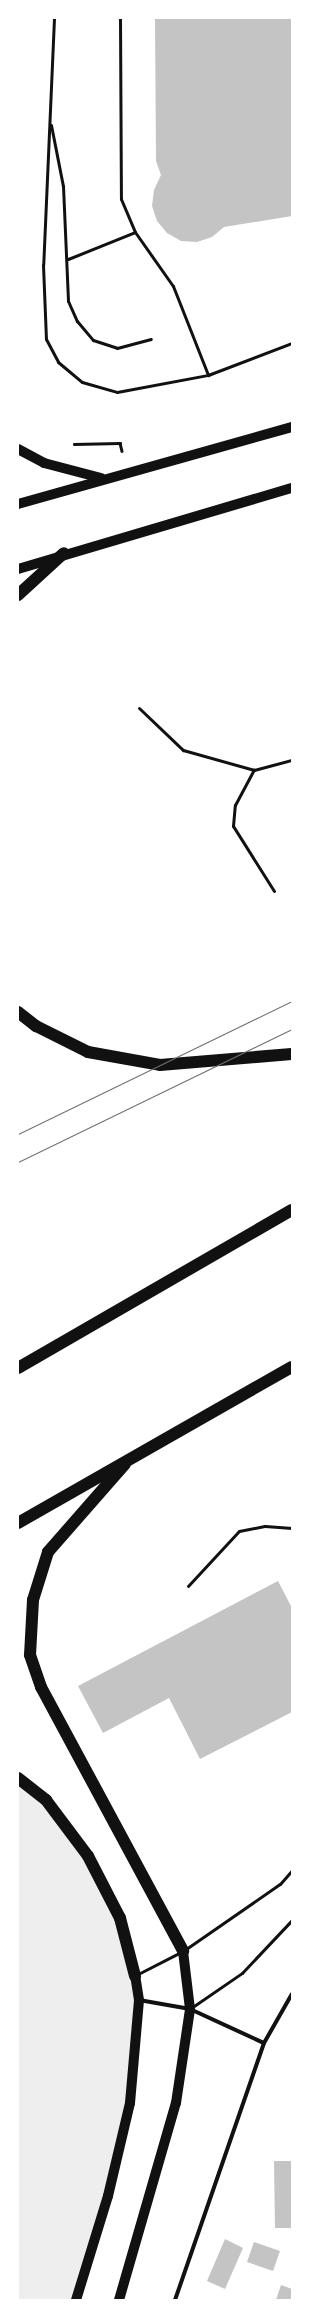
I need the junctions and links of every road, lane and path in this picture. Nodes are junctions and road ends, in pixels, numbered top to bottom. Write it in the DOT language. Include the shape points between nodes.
graph roads {
  1 [pos="54,18"];
  2 [pos="120,18"];
  3 [pos="50,120"];
  4 [pos="135,232"];
  5 [pos="68,259"];
  6 [pos="151,339"];
  7 [pos="292,343"];
  8 [pos="208,375"];
  9 [pos="292,427"];
  10 [pos="72,444"];
  11 [pos="18,449"];
  12 [pos="127,471"];
  13 [pos="101,478"];
  14 [pos="292,488"];
  15 [pos="18,504"];
  16 [pos="64,553"];
  17 [pos="18,569"];
  18 [pos="18,595"];
  19 [pos="139,708"];
  20 [pos="292,760"];
  21 [pos="254,770"];
  22 [pos="274,891"];
  23 [pos="18,1012"];
  24 [pos="292,1054"];
  25 [pos="292,1210"];
  26 [pos="292,1367"];
  27 [pos="18,1368"];
  28 [pos="125,1464"];
  29 [pos="18,1523"];
  30 [pos="292,1528"];
  31 [pos="188,1586"];
  32 [pos="18,1778"];
  33 [pos="292,1870"];
  34 [pos="292,1920"];
  35 [pos="183,1951"];
  36 [pos="135,1976"];
  37 [pos="292,1994"];
  38 [pos="138,2000"];
  39 [pos="190,2008"];
  40 [pos="264,2043"];
  41 [pos="76,2300"];
  42 [pos="119,2300"];
  43 [pos="175,2300"];
  1 -- 3 [label="lane"];
  2 -- 4 [label="lane" via="121,199"];
  3 -- 5 [label="lane" via="63,186"];
  3 -- 8 [label="lane" via="43,265 46,339 58,362 82,382 117,392"];
  4 -- 5 [label="lane"];
  4 -- 8 [label="lane" via="173,286"];
  5 -- 6 [label="lane" via="68,301 77,321 93,340 117,348"];
  7 -- 8 [label="lane"];
  9 -- 12 [label="main road"];
  10 -- 12 [label="path" via="120,443"];
  11 -- 13 [label="main road" via="44,463"];
  12 -- 13 [label="main road"];
  13 -- 15 [label="main road"];
  14 -- 16 [label="main road"];
  16 -- 17 [label="main road"];
  16 -- 18 [label="highway"];
  19 -- 21 [label="lane" via="183,750"];
  20 -- 21 [label="lane"];
  21 -- 22 [label="lane" via="235,805 233,826"];
  23 -- 24 [label="highway" via="36,1026 88,1052 160,1065"];
  25 -- 27 [label="highway"];
  26 -- 28 [label="highway"];
  28 -- 29 [label="highway"];
  28 -- 35 [label="highway" via="48,1552 33,1600 30,1655 41,1687"];
  30 -- 31 [label="lane" via="265,1526 239,1531"];
  32 -- 36 [label="highway" via="46,1800 88,1856 120,1918"];
  33 -- 35 [label="lane" via="280,1884"];
  34 -- 39 [label="lane" via="242,1973"];
  35 -- 36 [label="lane"];
  35 -- 39 [label="main road"];
  36 -- 38 [label="main road"];
  37 -- 40 [label="street"];
  38 -- 39 [label="street"];
  38 -- 41 [label="main road" via="130,2103 108,2196"];
  39 -- 40 [label="street"];
  39 -- 42 [label="main road" via="176,2103"];
  40 -- 43 [label="street"];
}
